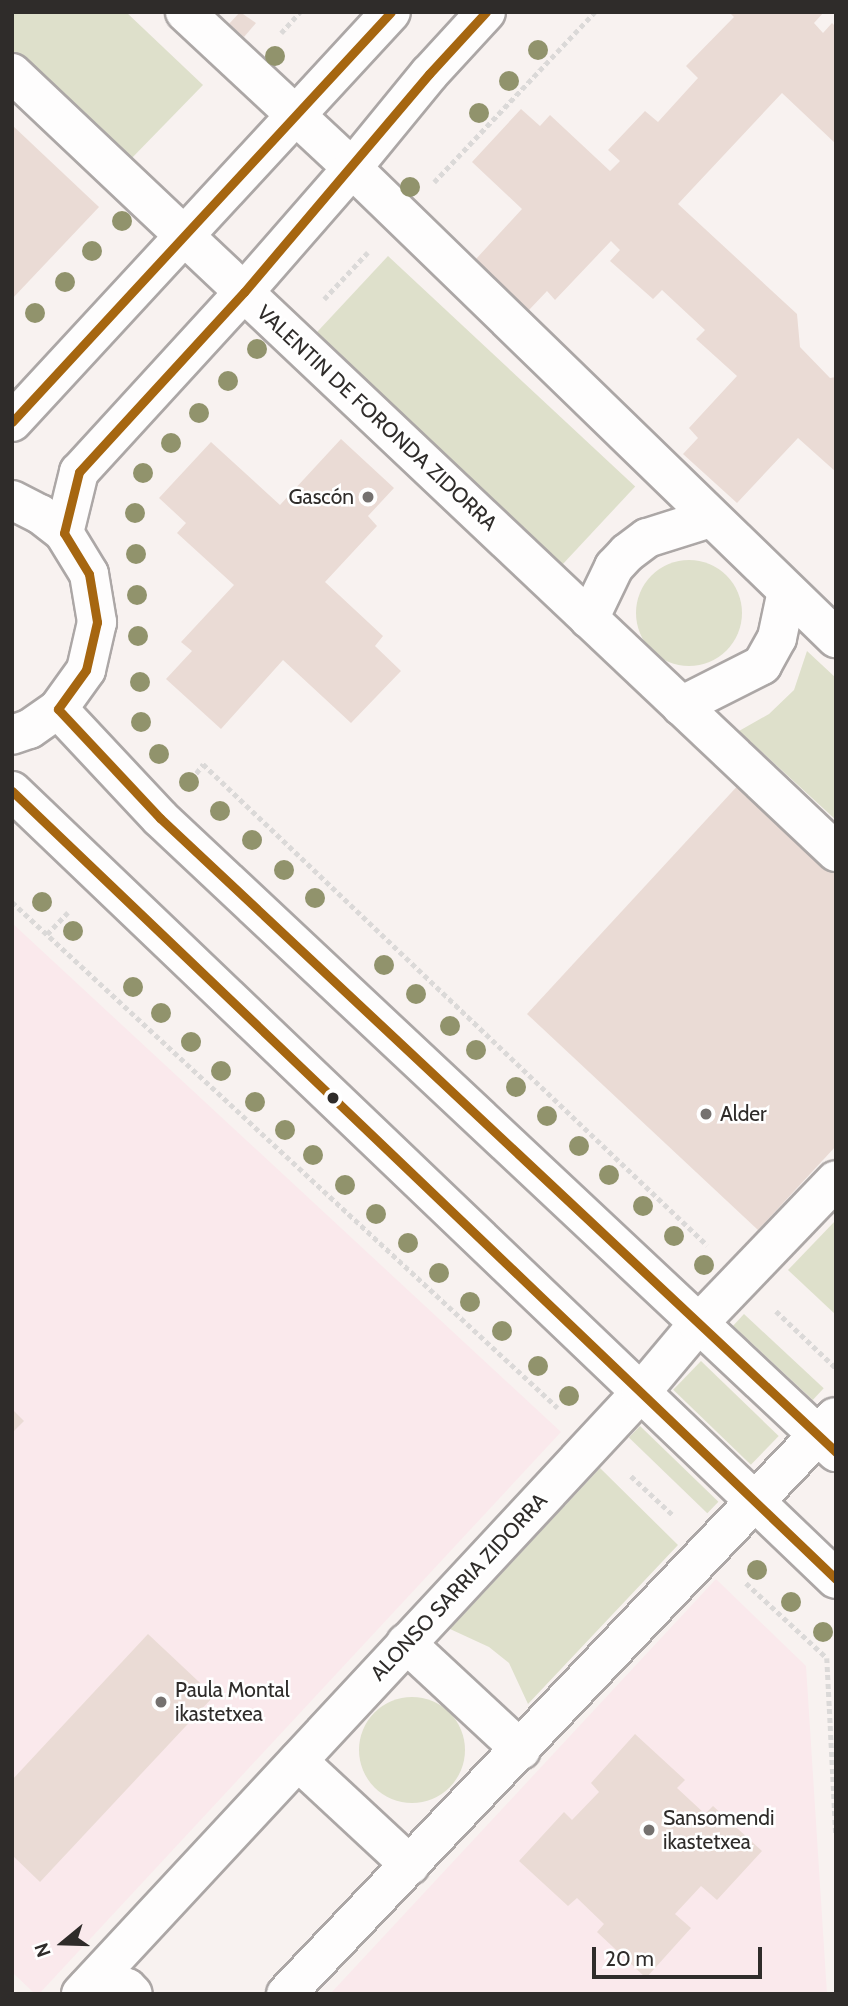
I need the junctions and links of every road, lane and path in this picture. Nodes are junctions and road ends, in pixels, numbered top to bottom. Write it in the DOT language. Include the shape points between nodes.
graph roads {
  1 [pos="185,12"];
  2 [pos="391,12"];
  3 [pos="486,12"];
  4 [pos="595,12"];
  5 [pos="12,73"];
  6 [pos="295,116"];
  7 [pos="352,168"];
  8 [pos="402,216"];
  9 [pos="183,234"];
  10 [pos="244,292"];
  11 [pos="290,335"];
  12 [pos="12,422"];
  13 [pos="12,500"];
  14 [pos="710,518"];
  15 [pos="64,533"];
  16 [pos="787,591"];
  17 [pos="589,619"];
  18 [pos="836,638"];
  19 [pos="681,706"];
  20 [pos="58,709"];
  21 [pos="12,735"];
  22 [pos="12,791"];
  23 [pos="836,852"];
  24 [pos="12,902"];
  25 [pos="836,1180"];
  26 [pos="698,1324"];
  27 [pos="641,1392"];
  28 [pos="830,1434"];
  29 [pos="594,1442"];
  30 [pos="754,1502"];
  31 [pos="710,1549"];
  32 [pos="836,1579"];
  33 [pos="407,1643"];
  34 [pos="521,1750"];
  35 [pos="298,1761"];
  36 [pos="836,1834"];
  37 [pos="410,1865"];
  38 [pos="84,1991"];
  39 [pos="133,1994"];
  40 [pos="286,1994"];
  1 -- 6 [label="street"];
  2 -- 6 [label="street"];
  3 -- 7 [label="street"];
  4 -- 8 [label="path"];
  5 -- 9 [label="street, VALENTIN DE FORONDA ZIDORRA"];
  6 -- 7 [label="street"];
  6 -- 9 [label="street"];
  7 -- 8 [label="street"];
  7 -- 10 [label="street"];
  8 -- 11 [label="path"];
  8 -- 14 [label="street"];
  9 -- 10 [label="street, VALENTIN DE FORONDA ZIDORRA"];
  9 -- 12 [label="street"];
  10 -- 11 [label="street, VALENTIN DE FORONDA ZIDORRA"];
  10 -- 15 [label="street" via="79,472"];
  11 -- 17 [label="street, VALENTIN DE FORONDA ZIDORRA"];
  13 -- 15 [label="street"];
  14 -- 16 [label="street"];
  14 -- 17 [label="street" via="647,538 627,553 614,567"];
  15 -- 20 [label="street" via="89,574 97,622 86,670"];
  16 -- 18 [label="street"];
  16 -- 19 [label="street" via="777,638 762,665"];
  17 -- 19 [label="street, VALENTIN DE FORONDA ZIDORRA"];
  19 -- 23 [label="street, VALENTIN DE FORONDA ZIDORRA"];
  20 -- 21 [label="street"];
  20 -- 26 [label="street" via="160,818"];
  22 -- 27 [label="street"];
  24 -- 29 [label="path"];
  25 -- 26 [label="street, ALONSO SARRIA ZIDORRA"];
  26 -- 27 [label="street, ALONSO SARRIA ZIDORRA"];
  26 -- 28 [label="street"];
  27 -- 29 [label="street, ALONSO SARRIA ZIDORRA"];
  27 -- 30 [label="street"];
  28 -- 30 [label="street"];
  29 -- 31 [label="path"];
  29 -- 33 [label="street, ALONSO SARRIA ZIDORRA"];
  30 -- 31 [label="street"];
  30 -- 32 [label="street"];
  31 -- 34 [label="street"];
  31 -- 36 [label="path" via="827,1658"];
  33 -- 34 [label="street"];
  33 -- 35 [label="street, ALONSO SARRIA ZIDORRA"];
  34 -- 37 [label="street"];
  35 -- 37 [label="street"];
  35 -- 38 [label="street, ALONSO SARRIA ZIDORRA"];
  37 -- 40 [label="street"];
  38 -- 39 [label="street" via="127,1988"];
}
